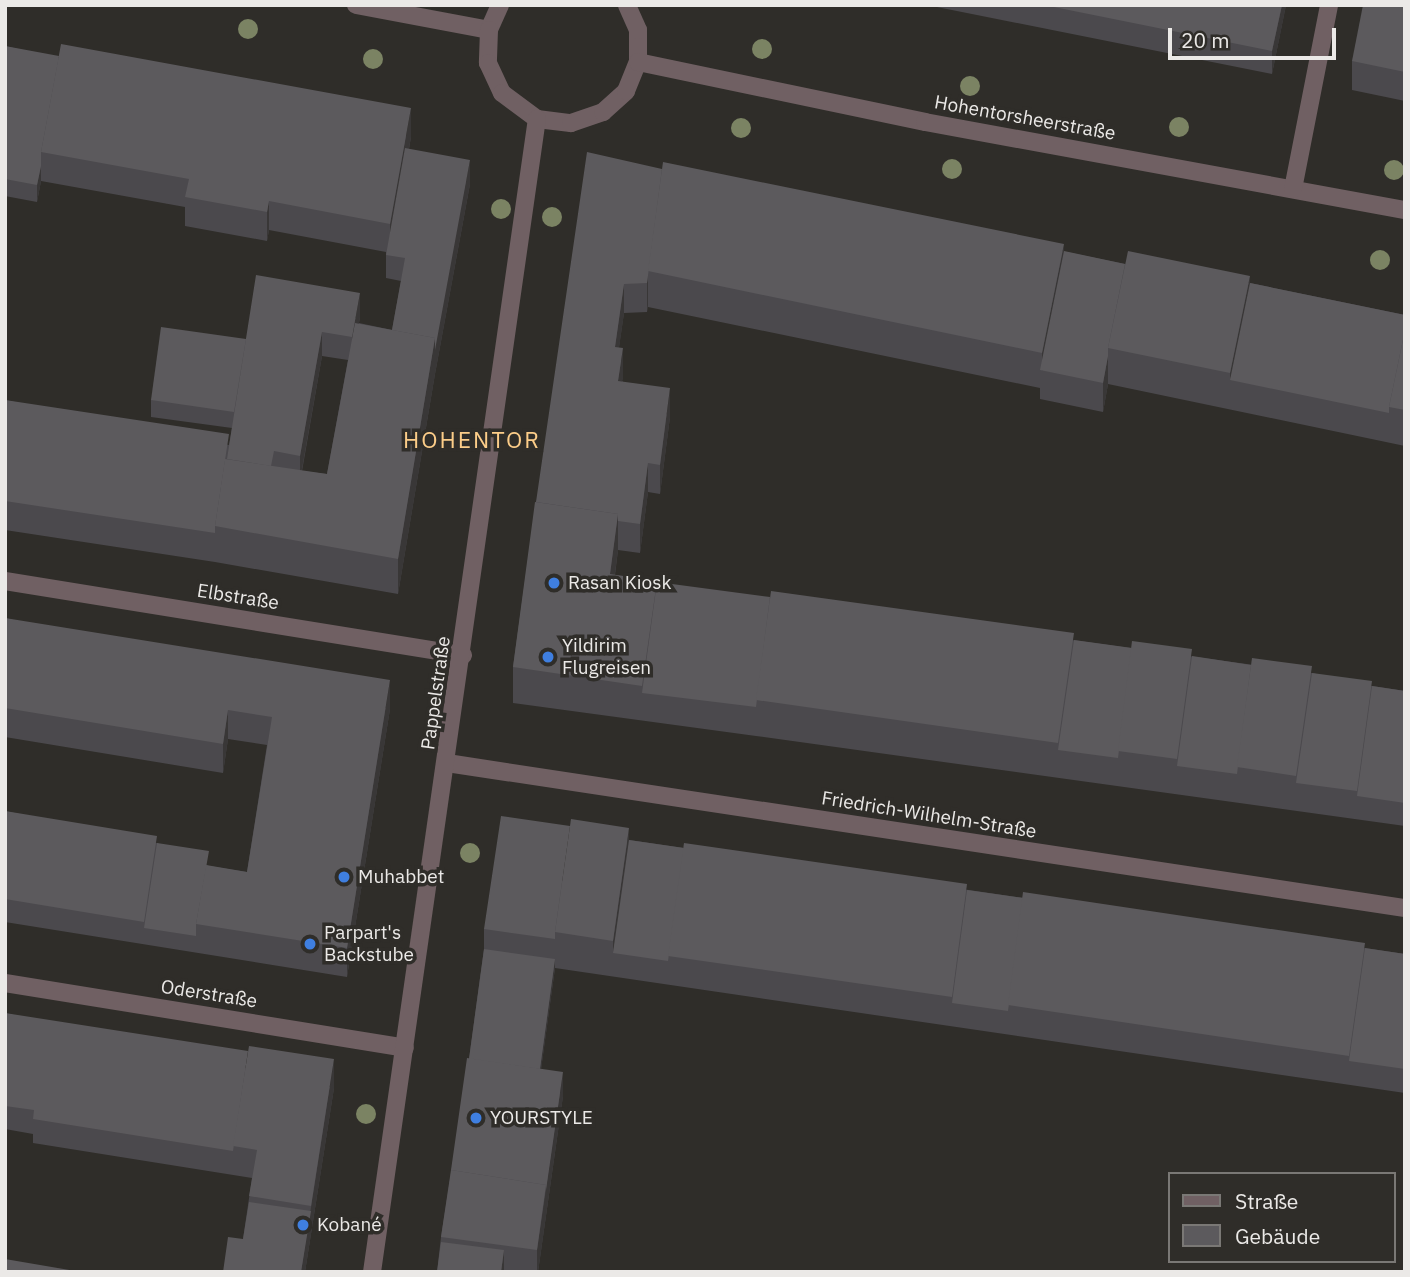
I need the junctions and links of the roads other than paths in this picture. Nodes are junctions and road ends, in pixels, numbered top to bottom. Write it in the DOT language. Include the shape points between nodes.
graph roads {
  1 [pos="356,5"];
  2 [pos="500,5"];
  3 [pos="626,5"];
  4 [pos="1329,5"];
  5 [pos="489,30"];
  6 [pos="638,62"];
  7 [pos="537,119"];
  8 [pos="1293,189"];
  9 [pos="1405,210"];
  10 [pos="5,580"];
  11 [pos="463,655"];
  12 [pos="447,764"];
  13 [pos="1405,908"];
  14 [pos="5,983"];
  15 [pos="405,1048"];
  16 [pos="372,1272"];
  1 -- 5 [label="street"];
  2 -- 5 [label="street"];
  3 -- 6 [label="street" via="638,30"];
  4 -- 8 [label="street"];
  5 -- 7 [label="street" via="488,63 502,93"];
  6 -- 7 [label="street" via="626,91 603,112 571,123"];
  6 -- 8 [label="street, Hohentorsheerstraße" via="925,122"];
  7 -- 11 [label="street, Pappelstraße"];
  8 -- 9 [label="street, Hohentorsheerstraße"];
  10 -- 11 [label="street, Elbstraße"];
  11 -- 12 [label="street, Pappelstraße"];
  12 -- 13 [label="street, Friedrich-Wilhelm-Straße"];
  12 -- 15 [label="street, Pappelstraße"];
  14 -- 15 [label="street, Oderstraße"];
  15 -- 16 [label="street, Pappelstraße"];
}
